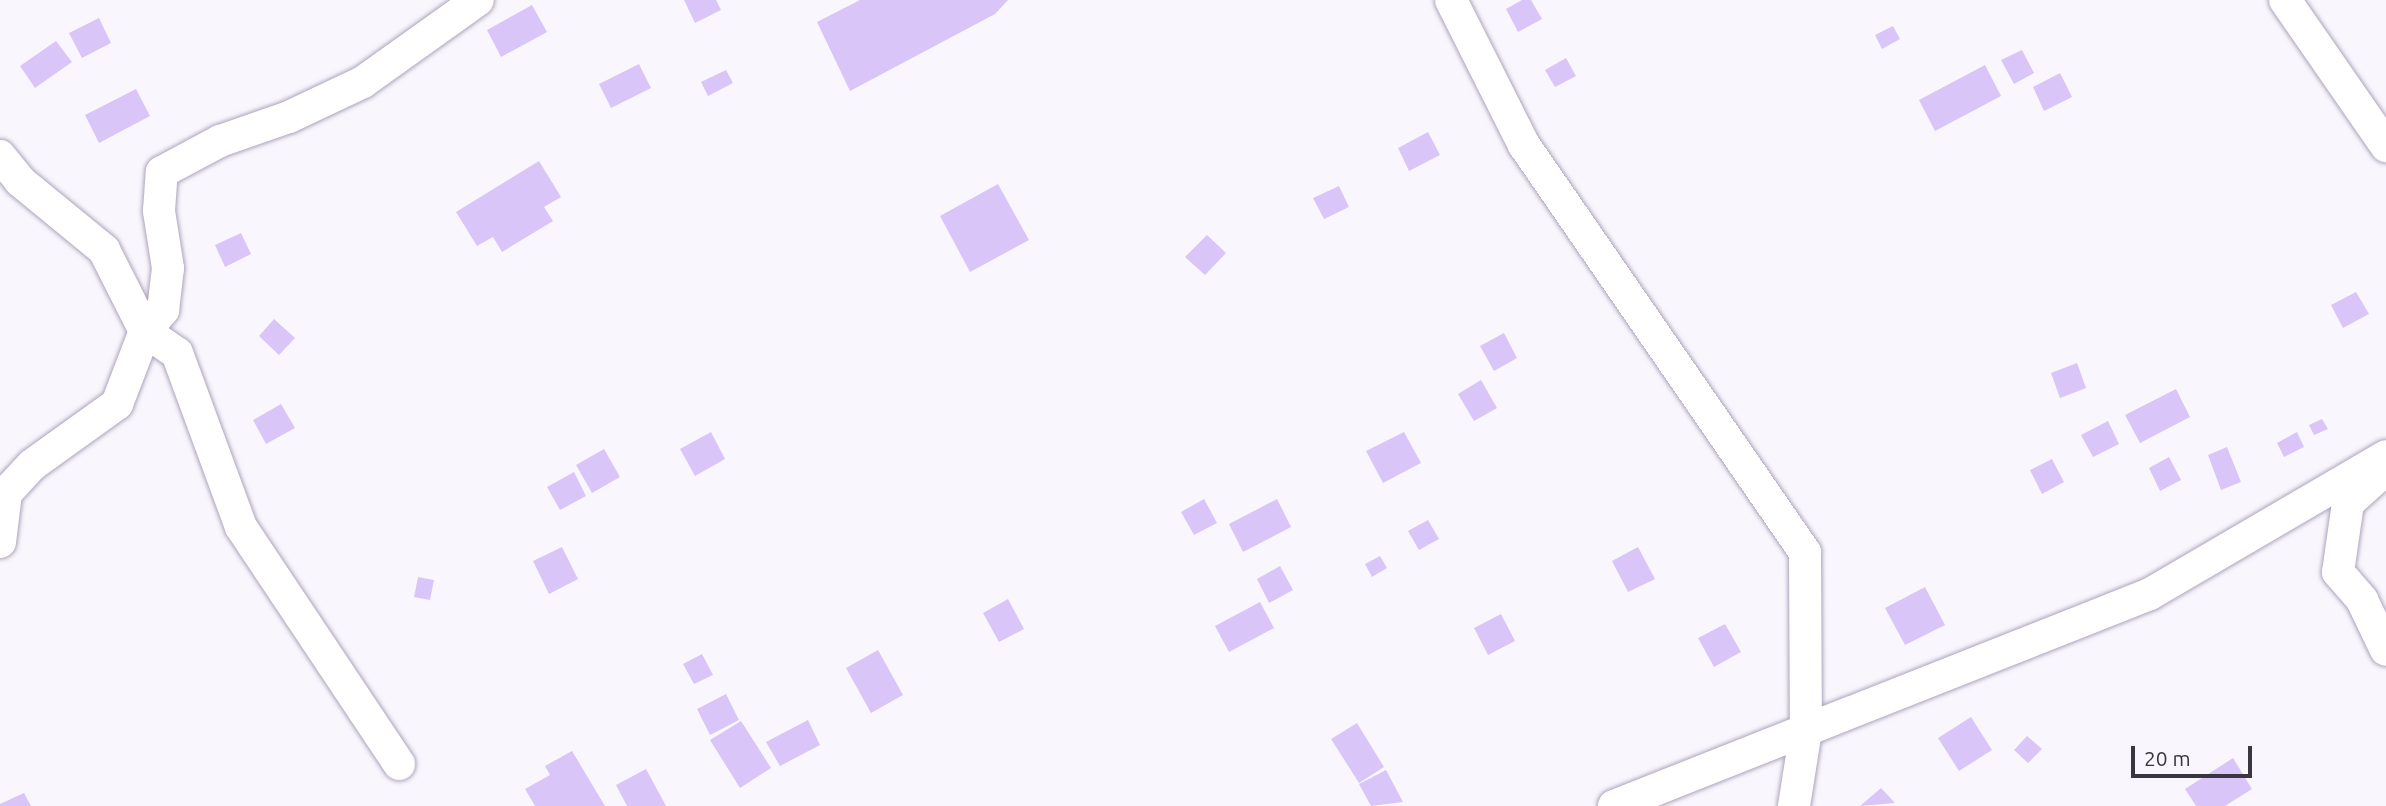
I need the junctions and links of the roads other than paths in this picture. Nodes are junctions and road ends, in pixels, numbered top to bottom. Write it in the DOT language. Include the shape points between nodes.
graph roads {
  1 [pos="478,0"];
  2 [pos="1451,0"];
  3 [pos="2285,0"];
  4 [pos="2386,146"];
  5 [pos="0,156"];
  6 [pos="145,331"];
  7 [pos="2386,456"];
  8 [pos="2386,468"];
  9 [pos="0,542"];
  10 [pos="2386,650"];
  11 [pos="1805,730"];
  12 [pos="399,764"];
  13 [pos="1614,806"];
  14 [pos="1794,806"];
  1 -- 6 [label="street" via="363,82 289,117 220,141 162,172 159,211 168,268 163,310"];
  2 -- 11 [label="street" via="1524,145 1805,552"];
  3 -- 4 [label="street"];
  5 -- 6 [label="street" via="20,181 104,250"];
  6 -- 9 [label="street" via="117,404 32,465 6,493"];
  6 -- 12 [label="street" via="177,353 241,527"];
  7 -- 11 [label="street" via="2150,594"];
  8 -- 10 [label="street" via="2348,503 2338,572 2362,600"];
  11 -- 13 [label="street"];
  11 -- 14 [label="street"];
}
